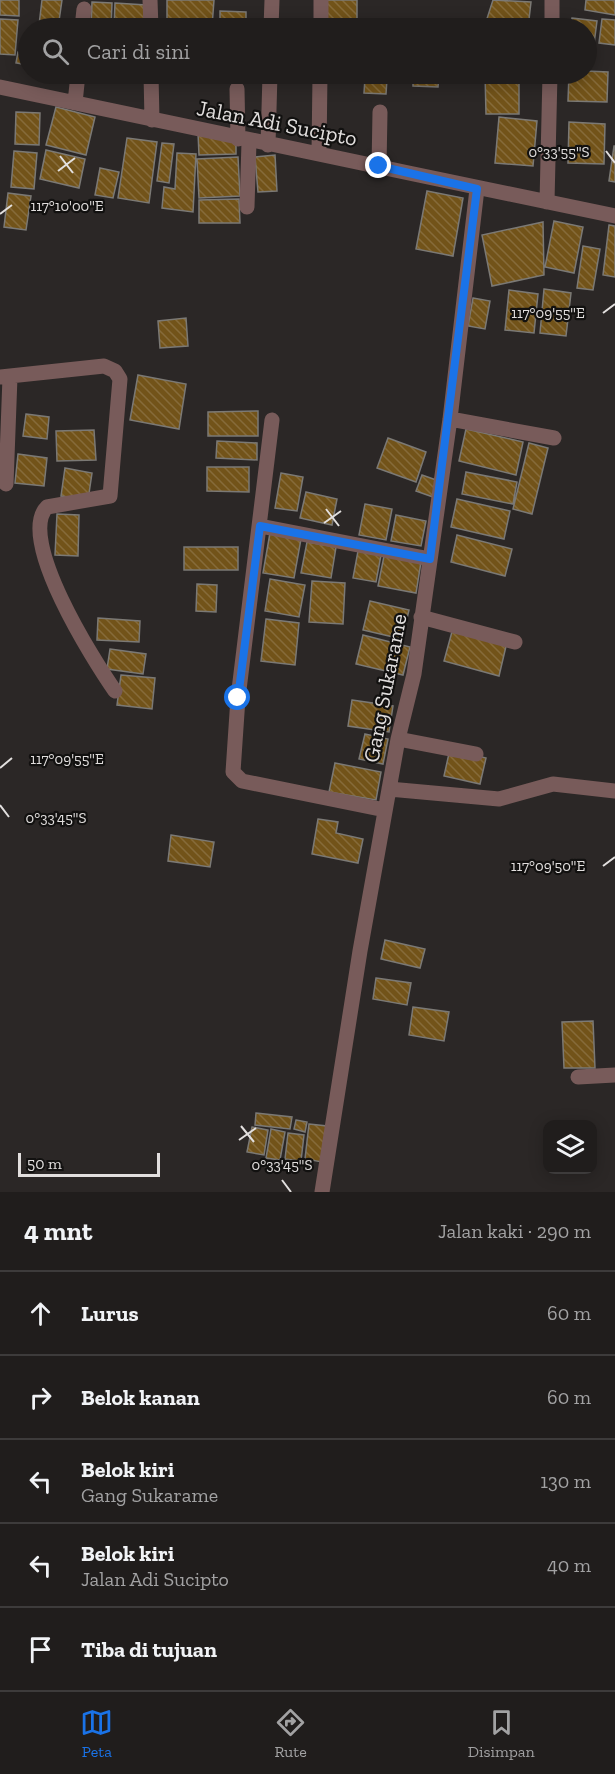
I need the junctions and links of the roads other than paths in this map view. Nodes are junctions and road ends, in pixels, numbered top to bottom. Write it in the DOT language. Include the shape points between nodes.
graph roads {
  1 [pos="150,0"];
  2 [pos="272,0"];
  3 [pos="321,0"];
  4 [pos="552,0"];
  5 [pos="84,9"];
  6 [pos="83,18"];
  7 [pos="150,18"];
  8 [pos="271,18"];
  9 [pos="321,18"];
  10 [pos="552,18"];
  11 [pos="77,84"];
  12 [pos="151,84"];
  13 [pos="270,84"];
  14 [pos="320,84"];
  15 [pos="550,84"];
  16 [pos="0,87"];
  17 [pos="237,89"];
  18 [pos="75,103"];
  19 [pos="380,112"];
  20 [pos="152,120"];
  21 [pos="244,141"];
  22 [pos="268,145"];
  23 [pos="319,153"];
  24 [pos="379,166"];
  25 [pos="477,189"];
  26 [pos="547,202"];
  27 [pos="247,207"];
  28 [pos="615,216"];
  29 [pos="5,377"];
  30 [pos="450,419"];
  31 [pos="272,420"];
  32 [pos="554,438"];
  33 [pos="6,484"];
  34 [pos="260,526"];
  35 [pos="430,559"];
  36 [pos="422,617"];
  37 [pos="515,642"];
  38 [pos="115,691"];
  39 [pos="398,739"];
  40 [pos="476,754"];
  41 [pos="389,789"];
  42 [pos="615,791"];
  43 [pos="385,810"];
  44 [pos="615,1075"];
  45 [pos="578,1077"];
  46 [pos="322,1192"];
  1 -- 7 [label="street"];
  2 -- 8 [label="street"];
  3 -- 9 [label="street"];
  4 -- 10 [label="street"];
  5 -- 6 [label="street"];
  11 -- 18 [label="street"];
  12 -- 20 [label="street"];
  13 -- 22 [label="street"];
  14 -- 23 [label="street"];
  15 -- 26 [label="street"];
  16 -- 18 [label="street, Jalan Adi Sucipto"];
  17 -- 21 [label="street"];
  18 -- 20 [label="street, Jalan Adi Sucipto"];
  19 -- 24 [label="street"];
  20 -- 21 [label="street, Jalan Adi Sucipto"];
  21 -- 22 [label="street, Jalan Adi Sucipto"];
  21 -- 27 [label="street"];
  22 -- 23 [label="street, Jalan Adi Sucipto"];
  23 -- 24 [label="street, Jalan Adi Sucipto"];
  24 -- 25 [label="street, Jalan Adi Sucipto"];
  25 -- 26 [label="street, Jalan Adi Sucipto"];
  25 -- 30 [label="street, Gang Sukarame"];
  26 -- 28 [label="street, Jalan Adi Sucipto"];
  29 -- 33 [label="street"];
  29 -- 38 [label="street" via="104,366 115,371 120,379 110,496 47,507 40,514 39,526 49,570 74,627"];
  30 -- 32 [label="street"];
  30 -- 35 [label="street, Gang Sukarame"];
  31 -- 34 [label="street"];
  34 -- 35 [label="street"];
  34 -- 43 [label="street" via="238,698 233,772 242,781"];
  35 -- 36 [label="street, Gang Sukarame"];
  36 -- 37 [label="street"];
  36 -- 39 [label="street, Gang Sukarame" via="414,674"];
  39 -- 40 [label="street"];
  39 -- 41 [label="street, Gang Sukarame"];
  41 -- 42 [label="street" via="499,799 553,784"];
  41 -- 43 [label="street, Gang Sukarame"];
  43 -- 46 [label="street, Gang Sukarame"];
  44 -- 45 [label="street"];
}
